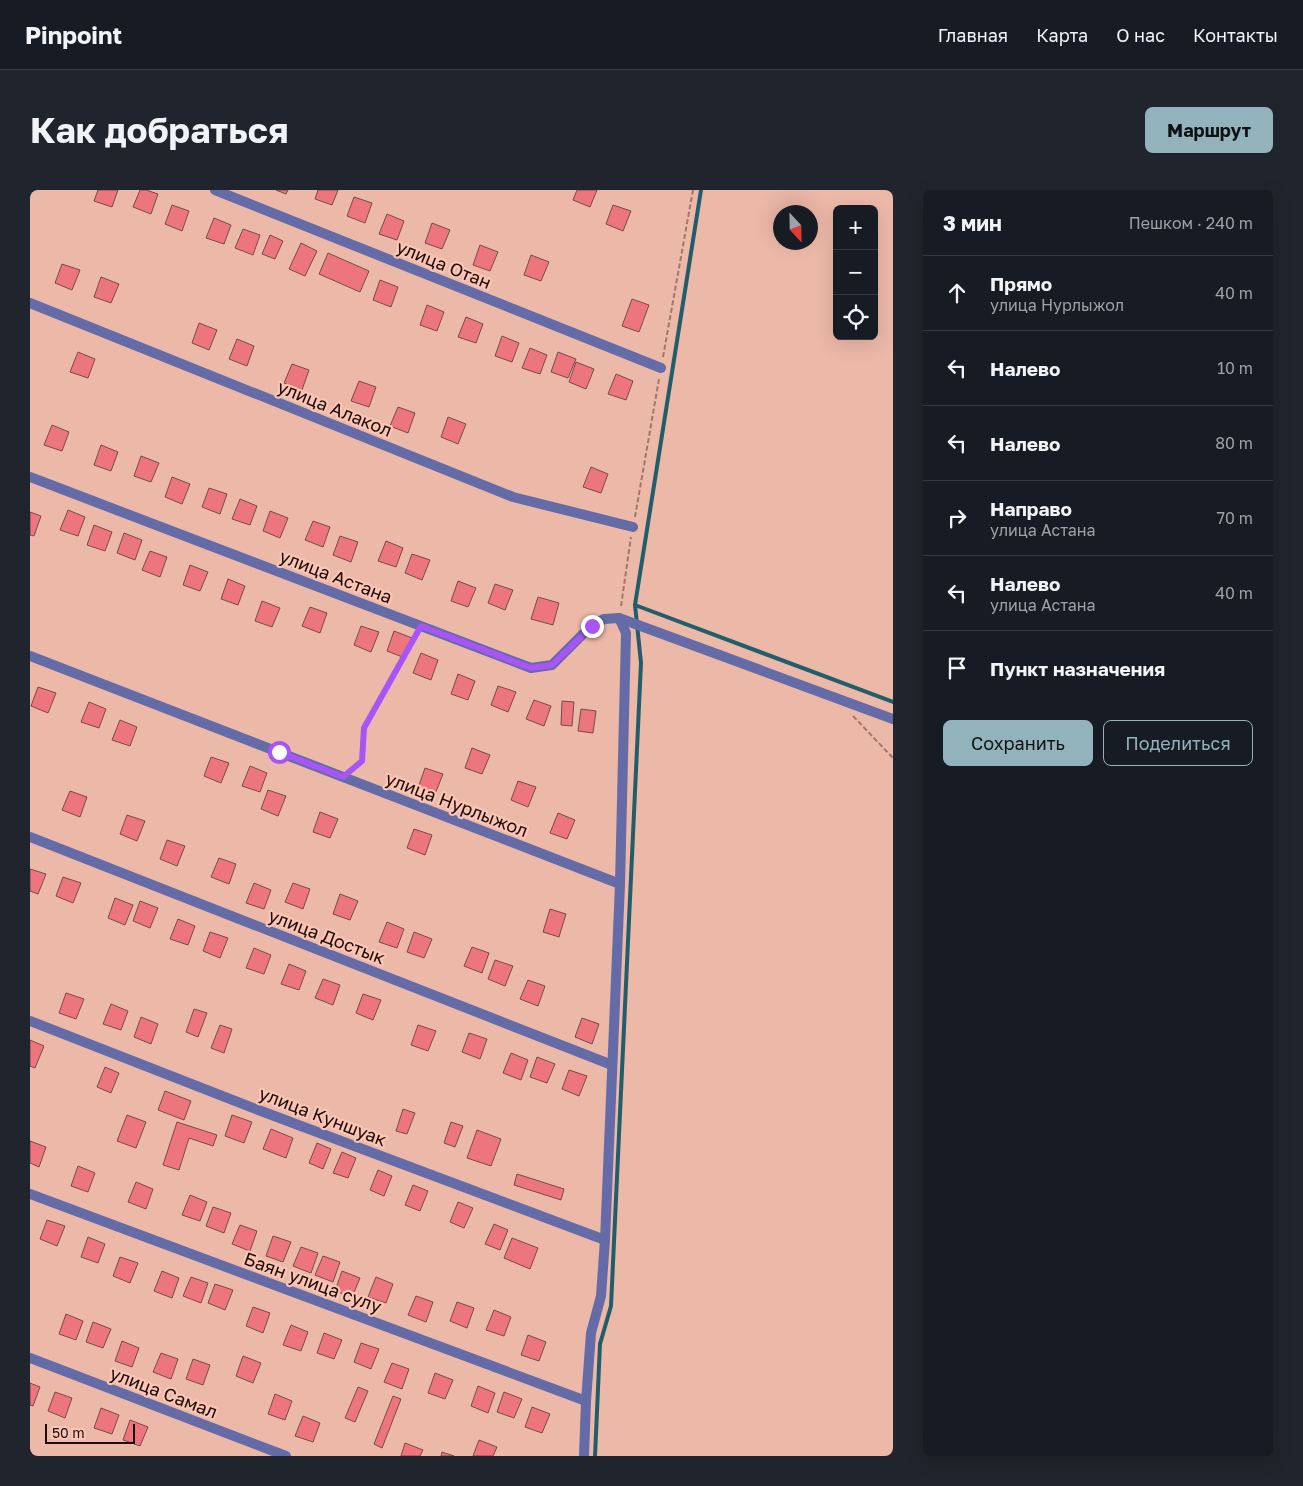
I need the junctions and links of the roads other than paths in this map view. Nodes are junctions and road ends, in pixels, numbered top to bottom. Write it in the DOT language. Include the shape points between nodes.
graph roads {
  1 [pos="214,190"];
  2 [pos="30,303"];
  3 [pos="661,368"];
  4 [pos="30,477"];
  5 [pos="633,527"];
  6 [pos="619,618"];
  7 [pos="30,656"];
  8 [pos="893,719"];
  9 [pos="30,837"];
  10 [pos="620,884"];
  11 [pos="30,1021"];
  12 [pos="612,1065"];
  13 [pos="30,1194"];
  14 [pos="605,1240"];
  15 [pos="30,1358"];
  16 [pos="586,1401"];
  17 [pos="286,1456"];
  18 [pos="584,1456"];
  1 -- 3 [label="street, улица Отан"];
  2 -- 5 [label="street, улица Алакол" via="513,497"];
  4 -- 6 [label="street, улица Астана" via="531,668 552,665 592,626 604,619"];
  6 -- 8 [label="street"];
  6 -- 10 [label="street" via="626,633"];
  7 -- 10 [label="street, улица Нурлыжол"];
  9 -- 12 [label="street, улица Достык"];
  10 -- 12 [label="street"];
  11 -- 14 [label="street, улица Куншуак"];
  12 -- 14 [label="street"];
  13 -- 16 [label="street, Баян улица сулу"];
  14 -- 16 [label="street" via="600,1296 591,1333"];
  15 -- 17 [label="street, улица Самал"];
  16 -- 18 [label="street"];
}
